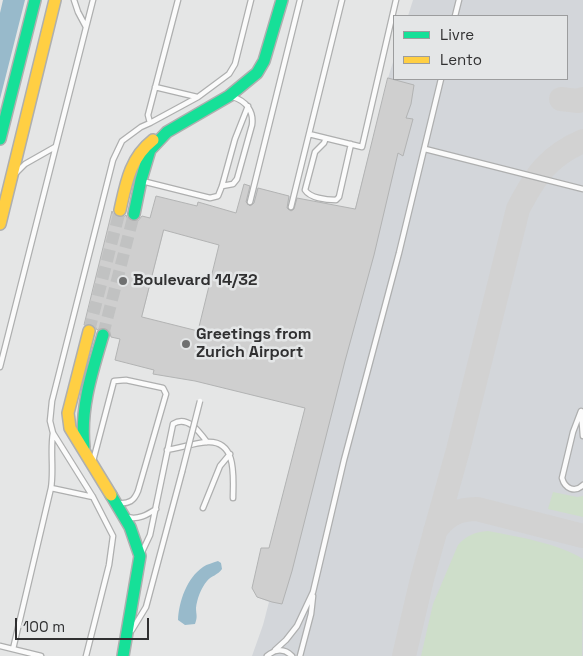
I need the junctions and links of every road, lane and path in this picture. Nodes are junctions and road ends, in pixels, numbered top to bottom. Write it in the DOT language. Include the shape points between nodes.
graph roads {
  1 [pos="35,0"];
  2 [pos="55,0"];
  3 [pos="74,0"];
  4 [pos="92,0"];
  5 [pos="178,0"];
  6 [pos="251,0"];
  7 [pos="282,0"];
  8 [pos="300,0"];
  9 [pos="342,0"];
  10 [pos="396,0"];
  11 [pos="459,0"];
  12 [pos="455,15"];
  13 [pos="86,27"];
  14 [pos="441,80"];
  15 [pos="155,87"];
  16 [pos="229,96"];
  17 [pos="198,97"];
  18 [pos="248,106"];
  19 [pos="150,124"];
  20 [pos="309,134"];
  21 [pos="162,136"];
  22 [pos="326,138"];
  23 [pos="0,139"];
  24 [pos="351,144"];
  25 [pos="55,148"];
  26 [pos="425,149"];
  27 [pos="12,177"];
  28 [pos="140,180"];
  29 [pos="222,186"];
  30 [pos="583,188"];
  31 [pos="250,202"];
  32 [pos="291,207"];
  33 [pos="120,210"];
  34 [pos="134,214"];
  35 [pos="0,224"];
  36 [pos="89,331"];
  37 [pos="103,335"];
  38 [pos="2,348"];
  39 [pos="0,367"];
  40 [pos="200,401"];
  41 [pos="583,403"];
  42 [pos="581,411"];
  43 [pos="53,433"];
  44 [pos="583,436"];
  45 [pos="207,442"];
  46 [pos="167,450"];
  47 [pos="85,452"];
  48 [pos="230,454"];
  49 [pos="92,465"];
  50 [pos="583,485"];
  51 [pos="51,488"];
  52 [pos="94,497"];
  53 [pos="233,498"];
  54 [pos="116,503"];
  55 [pos="203,508"];
  56 [pos="156,509"];
  57 [pos="124,516"];
  58 [pos="140,556"];
  59 [pos="313,592"];
  60 [pos="125,642"];
  61 [pos="0,646"];
  62 [pos="13,649"];
  63 [pos="275,650"];
  64 [pos="41,656"];
  65 [pos="86,656"];
  66 [pos="123,656"];
  67 [pos="267,656"];
  68 [pos="292,656"];
  69 [pos="300,656"];
  1 -- 23 [label="main road"];
  2 -- 27 [label="main road"];
  3 -- 13 [label="lane"];
  4 -- 13 [label="lane"];
  5 -- 15 [label="lane"];
  6 -- 17 [label="lane" via="232,70"];
  7 -- 16 [label="main road" via="264,61 257,73"];
  8 -- 31 [label="lane"];
  9 -- 20 [label="lane"];
  10 -- 24 [label="lane" via="362,147"];
  11 -- 12 [label="lane"];
  13 -- 25 [label="lane"];
  14 -- 26 [label="lane"];
  15 -- 17 [label="lane"];
  15 -- 19 [label="lane" via="148,115"];
  16 -- 18 [label="lane"];
  16 -- 21 [label="main road"];
  17 -- 19 [label="lane"];
  18 -- 29 [label="lane"];
  18 -- 29 [label="lane" via="253,119 237,179 233,184"];
  19 -- 43 [label="lane" via="140,127 122,141 113,160 52,400 50,421"];
  20 -- 22 [label="lane"];
  20 -- 32 [label="lane"];
  21 -- 28 [label="main road" via="150,150"];
  21 -- 33 [label="main road" via="138,153"];
  22 -- 24 [label="lane"];
  22 -- 24 [label="lane" via="315,152 305,190 311,196 336,200"];
  25 -- 27 [label="lane" via="25,164"];
  25 -- 38 [label="lane"];
  26 -- 30 [label="lane"];
  26 -- 59 [label="lane"];
  27 -- 35 [label="main road"];
  28 -- 29 [label="lane" via="210,198 218,196"];
  28 -- 34 [label="main road"];
  36 -- 47 [label="main road" via="68,413 70,428"];
  37 -- 47 [label="main road" via="83,416"];
  38 -- 39 [label="lane"];
  40 -- 60 [label="lane, bridge" via="146,607"];
  41 -- 42 [label="lane"];
  42 -- 44 [label="lane"];
  42 -- 50 [label="lane" via="562,478 570,489"];
  43 -- 51 [label="lane"];
  43 -- 52 [label="lane"];
  45 -- 46 [label="lane"];
  45 -- 46 [label="lane" via="183,420 173,424"];
  45 -- 48 [label="lane" via="220,445"];
  46 -- 56 [label="lane"];
  47 -- 49 [label="main road"];
  48 -- 53 [label="lane"];
  48 -- 55 [label="lane" via="220,466"];
  49 -- 54 [label="main road"];
  49 -- 54 [label="lane" via="114,381 126,380 165,390 135,498 124,504"];
  51 -- 52 [label="lane"];
  51 -- 62 [label="lane"];
  52 -- 65 [label="lane" via="113,536"];
  54 -- 57 [label="main road"];
  56 -- 57 [label="lane" via="139,518"];
  56 -- 58 [label="lane" via="150,535"];
  57 -- 58 [label="main road"];
  58 -- 60 [label="main road"];
  59 -- 63 [label="lane" via="297,626"];
  59 -- 69 [label="lane"];
  60 -- 66 [label="main road"];
  61 -- 62 [label="lane"];
  62 -- 64 [label="lane"];
  63 -- 67 [label="lane"];
  63 -- 68 [label="lane" via="284,650"];
}
